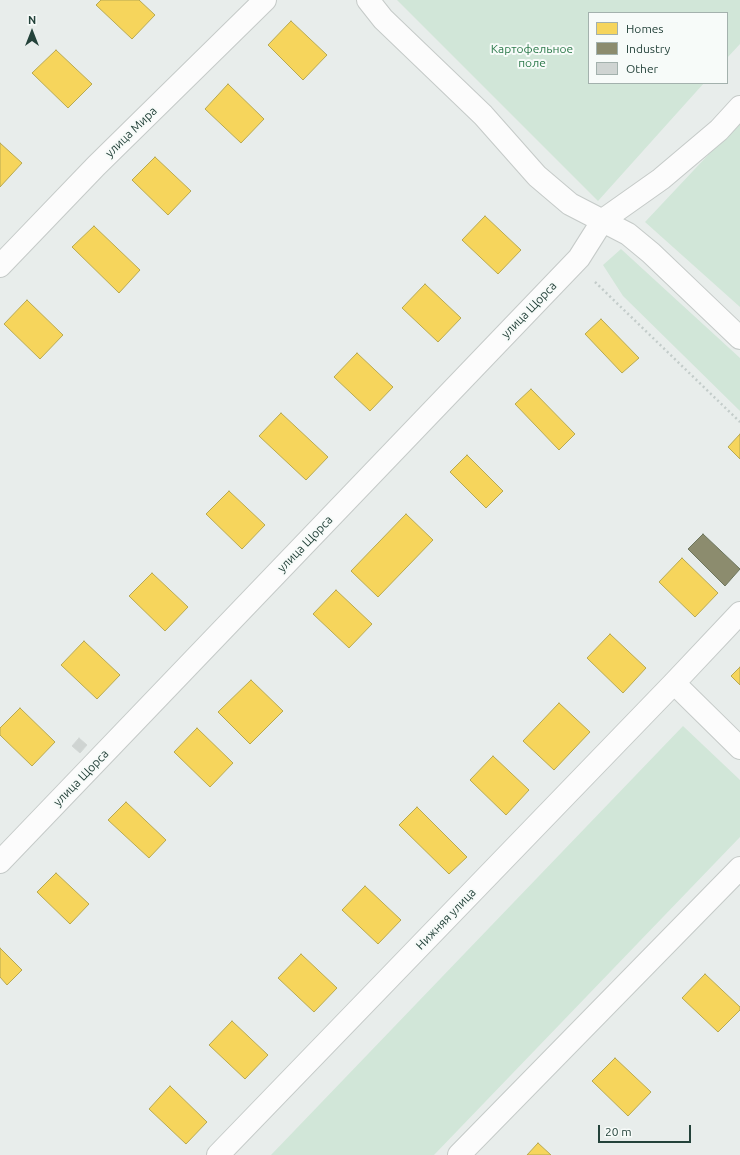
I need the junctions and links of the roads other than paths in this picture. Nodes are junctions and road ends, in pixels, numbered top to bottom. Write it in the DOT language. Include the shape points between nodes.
graph roads {
  1 [pos="265,0"];
  2 [pos="368,0"];
  3 [pos="740,108"];
  4 [pos="603,220"];
  5 [pos="0,266"];
  6 [pos="740,338"];
  7 [pos="740,613"];
  8 [pos="674,683"];
  9 [pos="740,748"];
  10 [pos="0,862"];
  11 [pos="740,868"];
  12 [pos="218,1155"];
  13 [pos="459,1155"];
  1 -- 5 [label="street, улица Мира" via="96,166"];
  2 -- 4 [label="street" via="383,20 483,115 537,176 570,204"];
  3 -- 4 [label="street" via="719,130 661,179"];
  4 -- 6 [label="street" via="628,234 651,253"];
  4 -- 10 [label="street, улица Щорса" via="579,258"];
  7 -- 8 [label="street, Нижняя улица"];
  8 -- 9 [label="street"];
  8 -- 12 [label="street, Нижняя улица"];
  11 -- 13 [label="street"];
}
